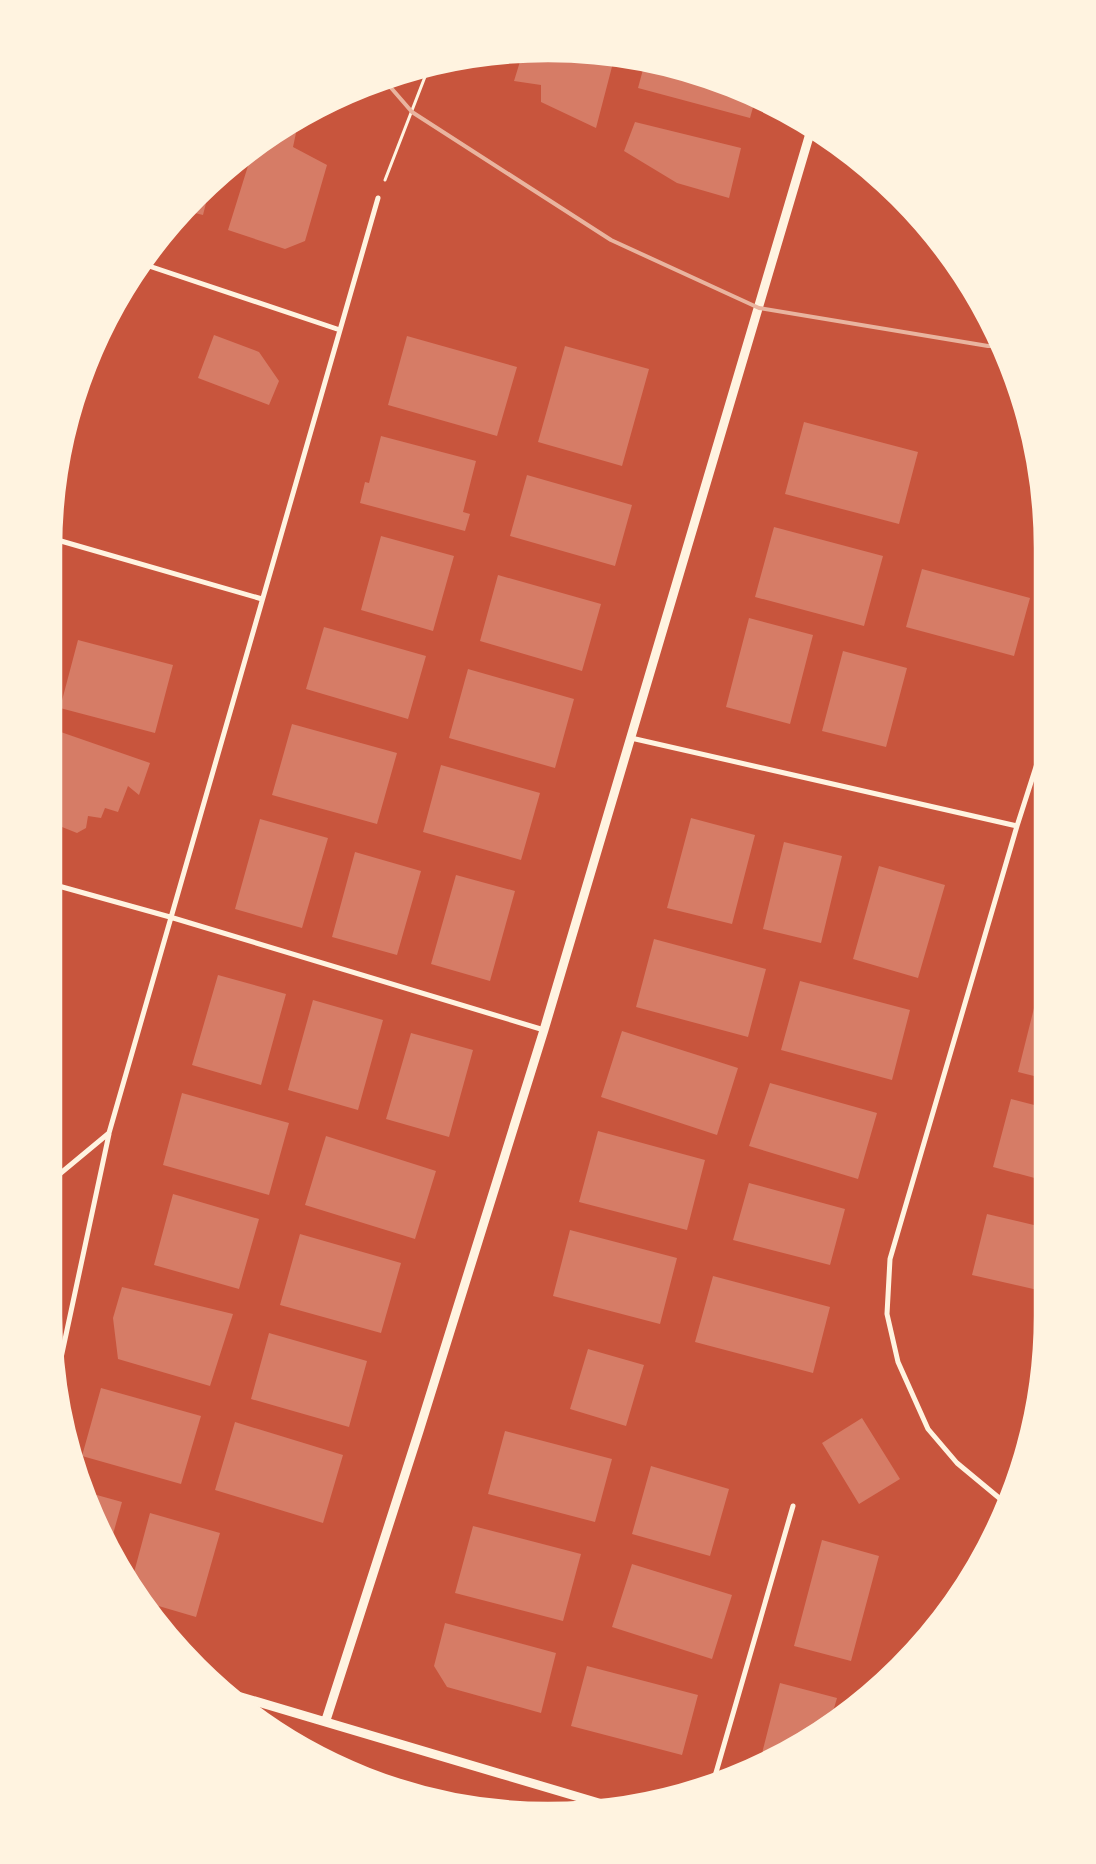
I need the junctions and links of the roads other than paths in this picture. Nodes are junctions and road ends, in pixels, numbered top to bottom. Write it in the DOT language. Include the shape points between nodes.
graph roads {
  1 [pos="809,137"];
  2 [pos="378,198"];
  3 [pos="151,267"];
  4 [pos="340,330"];
  5 [pos="61,541"];
  6 [pos="262,599"];
  7 [pos="631,738"];
  8 [pos="1035,770"];
  9 [pos="1017,826"];
  10 [pos="61,887"];
  11 [pos="170,917"];
  12 [pos="544,1030"];
  13 [pos="109,1133"];
  14 [pos="61,1173"];
  15 [pos="62,1352"];
  16 [pos="999,1498"];
  17 [pos="793,1506"];
  18 [pos="248,1699"];
  19 [pos="326,1720"];
  20 [pos="716,1773"];
  21 [pos="592,1801"];
  1 -- 7 [label="street"];
  2 -- 4 [label="street"];
  3 -- 4 [label="street"];
  4 -- 6 [label="street"];
  5 -- 6 [label="street"];
  6 -- 11 [label="street"];
  7 -- 9 [label="street"];
  7 -- 12 [label="street"];
  8 -- 9 [label="street"];
  9 -- 16 [label="street" via="890,1259 887,1314 898,1362 928,1429 957,1463"];
  10 -- 11 [label="street"];
  11 -- 12 [label="street"];
  11 -- 13 [label="street"];
  12 -- 19 [label="street"];
  13 -- 14 [label="street"];
  13 -- 15 [label="street"];
  17 -- 20 [label="street"];
  18 -- 19 [label="street"];
  19 -- 21 [label="street"];
}
